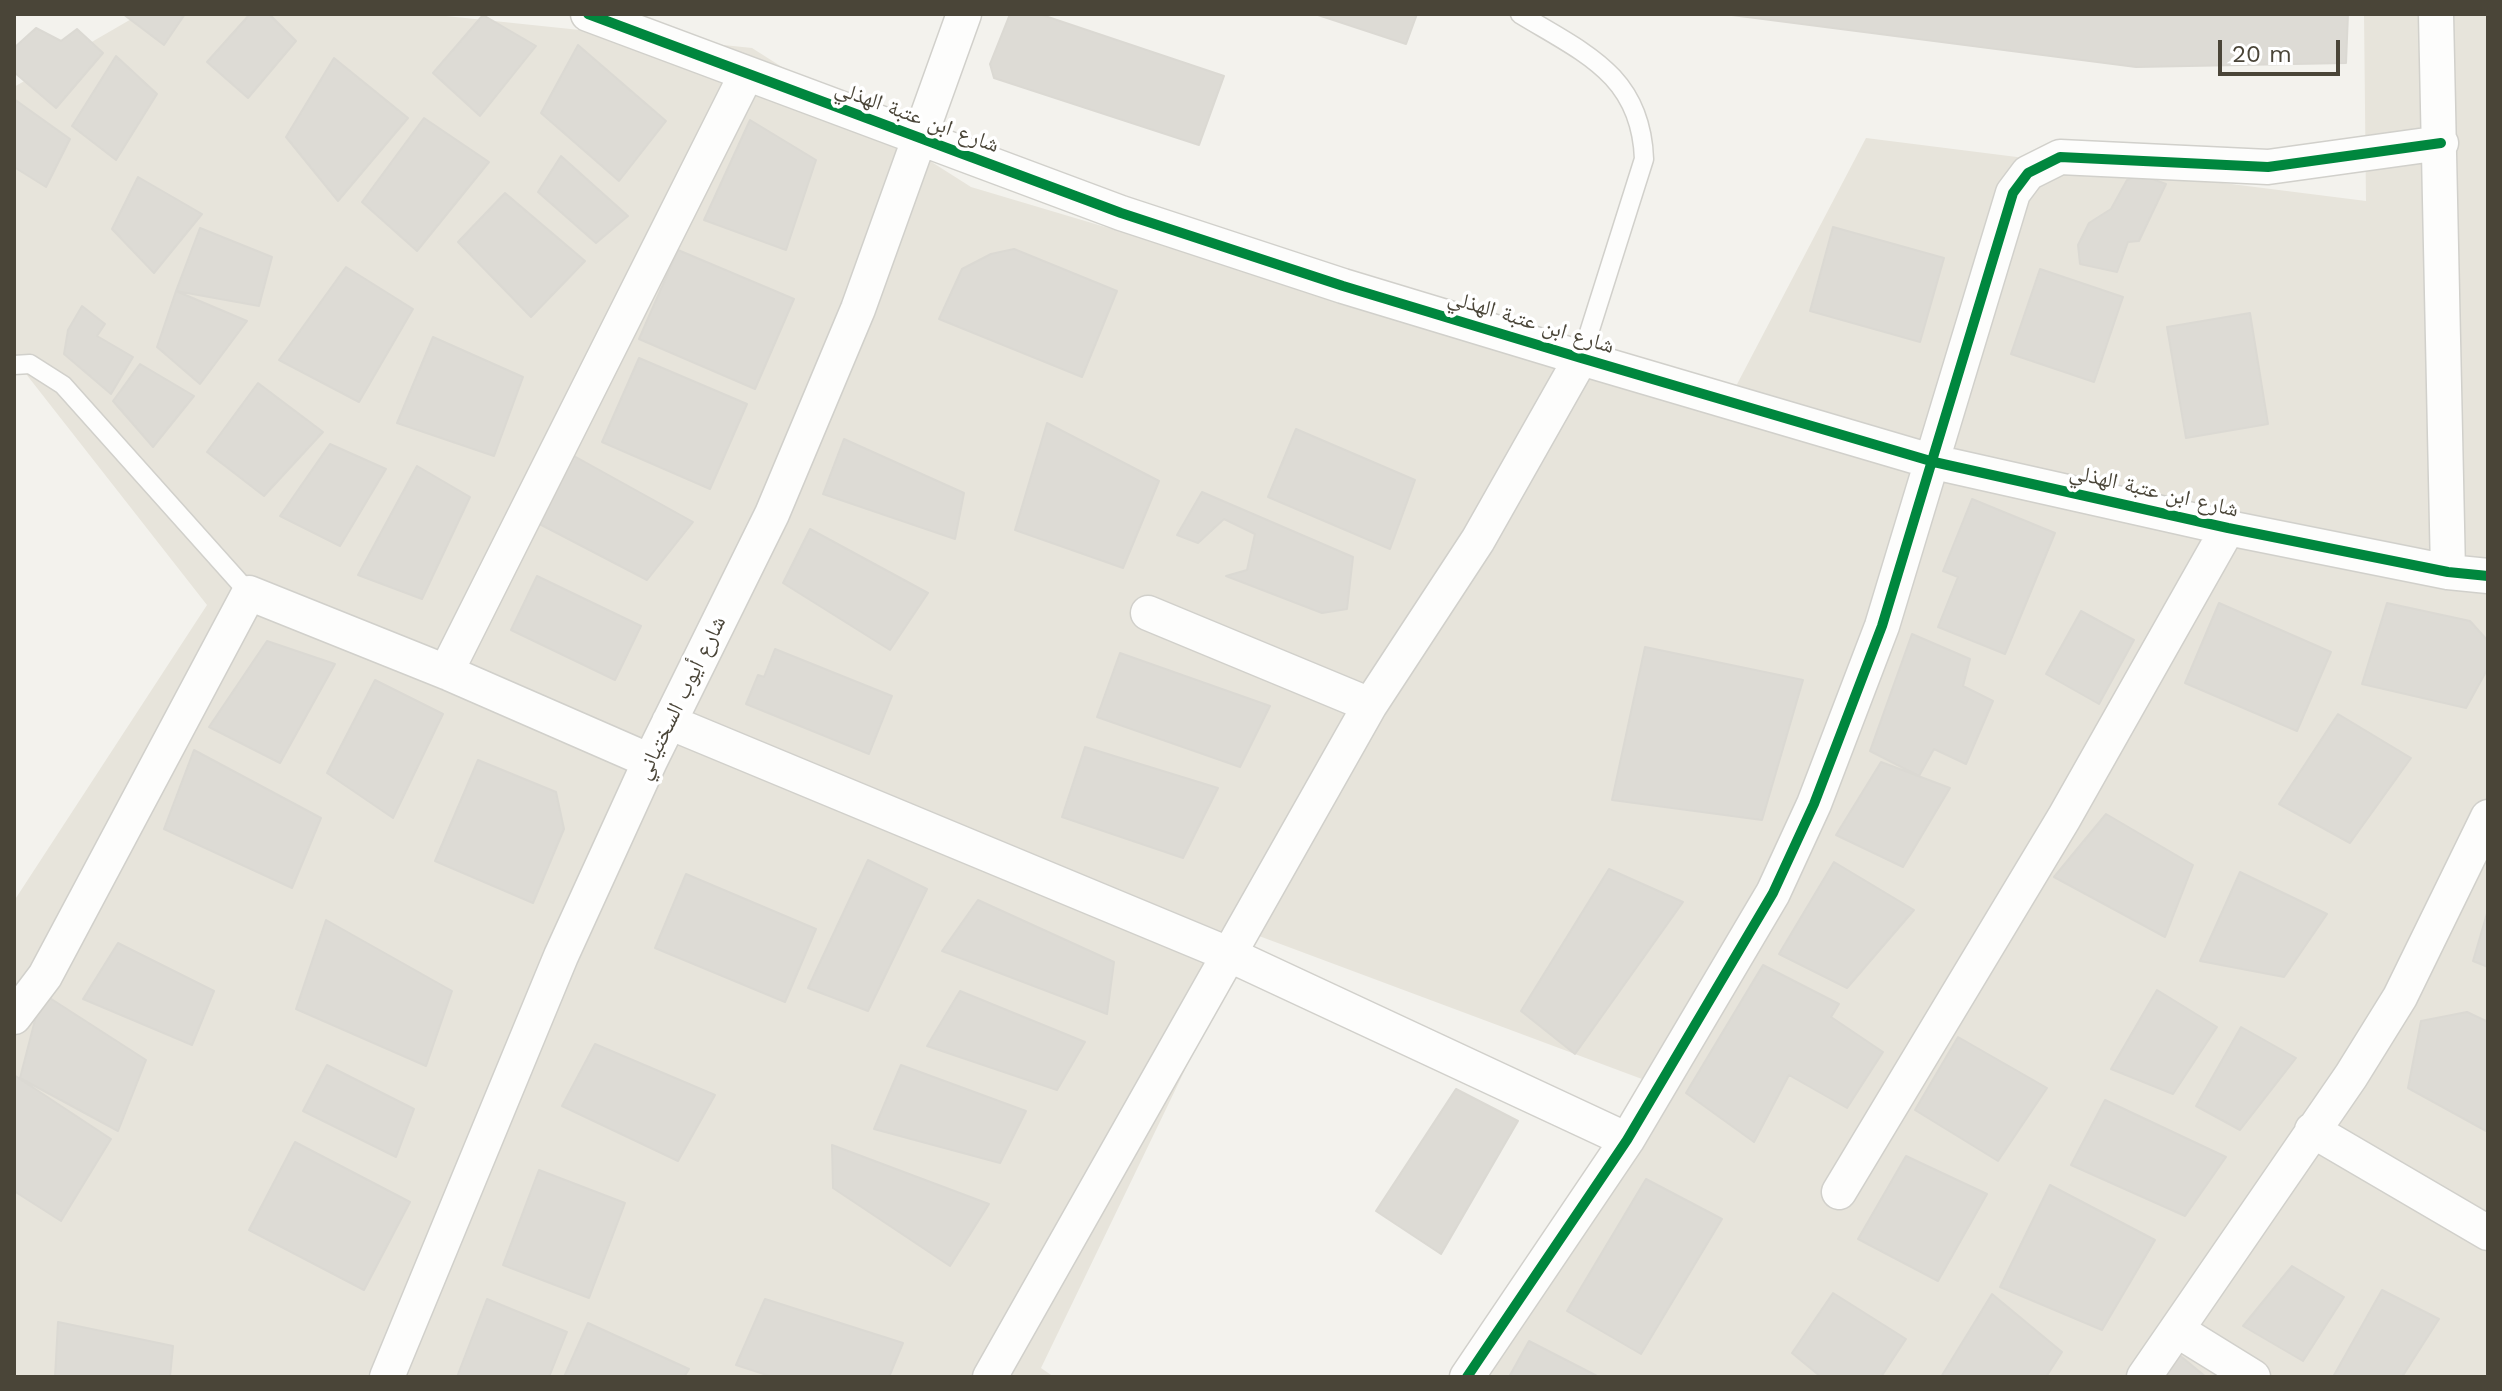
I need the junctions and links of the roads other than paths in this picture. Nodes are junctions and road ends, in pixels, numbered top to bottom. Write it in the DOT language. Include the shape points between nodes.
graph roads {
  1 [pos="588,14"];
  2 [pos="964,14"];
  3 [pos="1520,14"];
  4 [pos="2436,14"];
  5 [pos="746,75"];
  6 [pos="921,141"];
  7 [pos="2441,143"];
  8 [pos="1581,358"];
  9 [pos="14,365"];
  10 [pos="1934,462"];
  11 [pos="2228,528"];
  12 [pos="2448,572"];
  13 [pos="2488,576"];
  14 [pos="249,593"];
  15 [pos="1148,613"];
  16 [pos="446,672"];
  17 [pos="1370,705"];
  18 [pos="669,722"];
  19 [pos="650,761"];
  20 [pos="2488,817"];
  21 [pos="1228,954"];
  22 [pos="14,1017"];
  23 [pos="2312,1130"];
  24 [pos="1627,1140"];
  25 [pos="1839,1192"];
  26 [pos="2488,1233"];
  27 [pos="2177,1330"];
  28 [pos="387,1377"];
  29 [pos="990,1377"];
  30 [pos="1467,1377"];
  31 [pos="2144,1377"];
  32 [pos="2253,1377"];
  1 -- 5 [label="street, شارع ابن عتبة الهذلي"];
  2 -- 6 [label="street, شارع أيوب السختياني"];
  3 -- 8 [label="lane" via="1612,73 1637,111 1643,134 1644,159"];
  4 -- 7 [label="street"];
  5 -- 6 [label="street, شارع ابن عتبة الهذلي"];
  5 -- 16 [label="street"];
  6 -- 8 [label="street, شارع ابن عتبة الهذلي" via="1121,213"];
  6 -- 18 [label="street, شارع أيوب السختياني" via="772,514"];
  7 -- 10 [label="street" via="2268,167 2060,157 2042,163 2013,193"];
  7 -- 12 [label="street"];
  8 -- 10 [label="street, شارع ابن عتبة الهذلي"];
  8 -- 17 [label="street" via="1478,540"];
  9 -- 14 [label="lane" via="30,364 63,385"];
  10 -- 11 [label="street, شارع ابن عتبة الهذلي"];
  10 -- 24 [label="street" via="1882,626 1802,830 1735,961"];
  11 -- 12 [label="street, شارع ابن عتبة الهذلي"];
  11 -- 25 [label="street" via="2064,818"];
  12 -- 13 [label="street, شارع ابن عتبة الهذلي"];
  14 -- 16 [label="street"];
  14 -- 22 [label="street" via="45,976"];
  15 -- 17 [label="street"];
  16 -- 19 [label="street"];
  17 -- 21 [label="street"];
  18 -- 19 [label="street, شارع أيوب السختياني"];
  18 -- 21 [label="street"];
  19 -- 28 [label="street, شارع أيوب السختياني" via="561,956"];
  20 -- 23 [label="street" via="2400,997"];
  21 -- 24 [label="street"];
  21 -- 29 [label="street"];
  23 -- 26 [label="street"];
  23 -- 27 [label="street"];
  24 -- 30 [label="street"];
  27 -- 31 [label="street"];
  27 -- 32 [label="street"];
}
